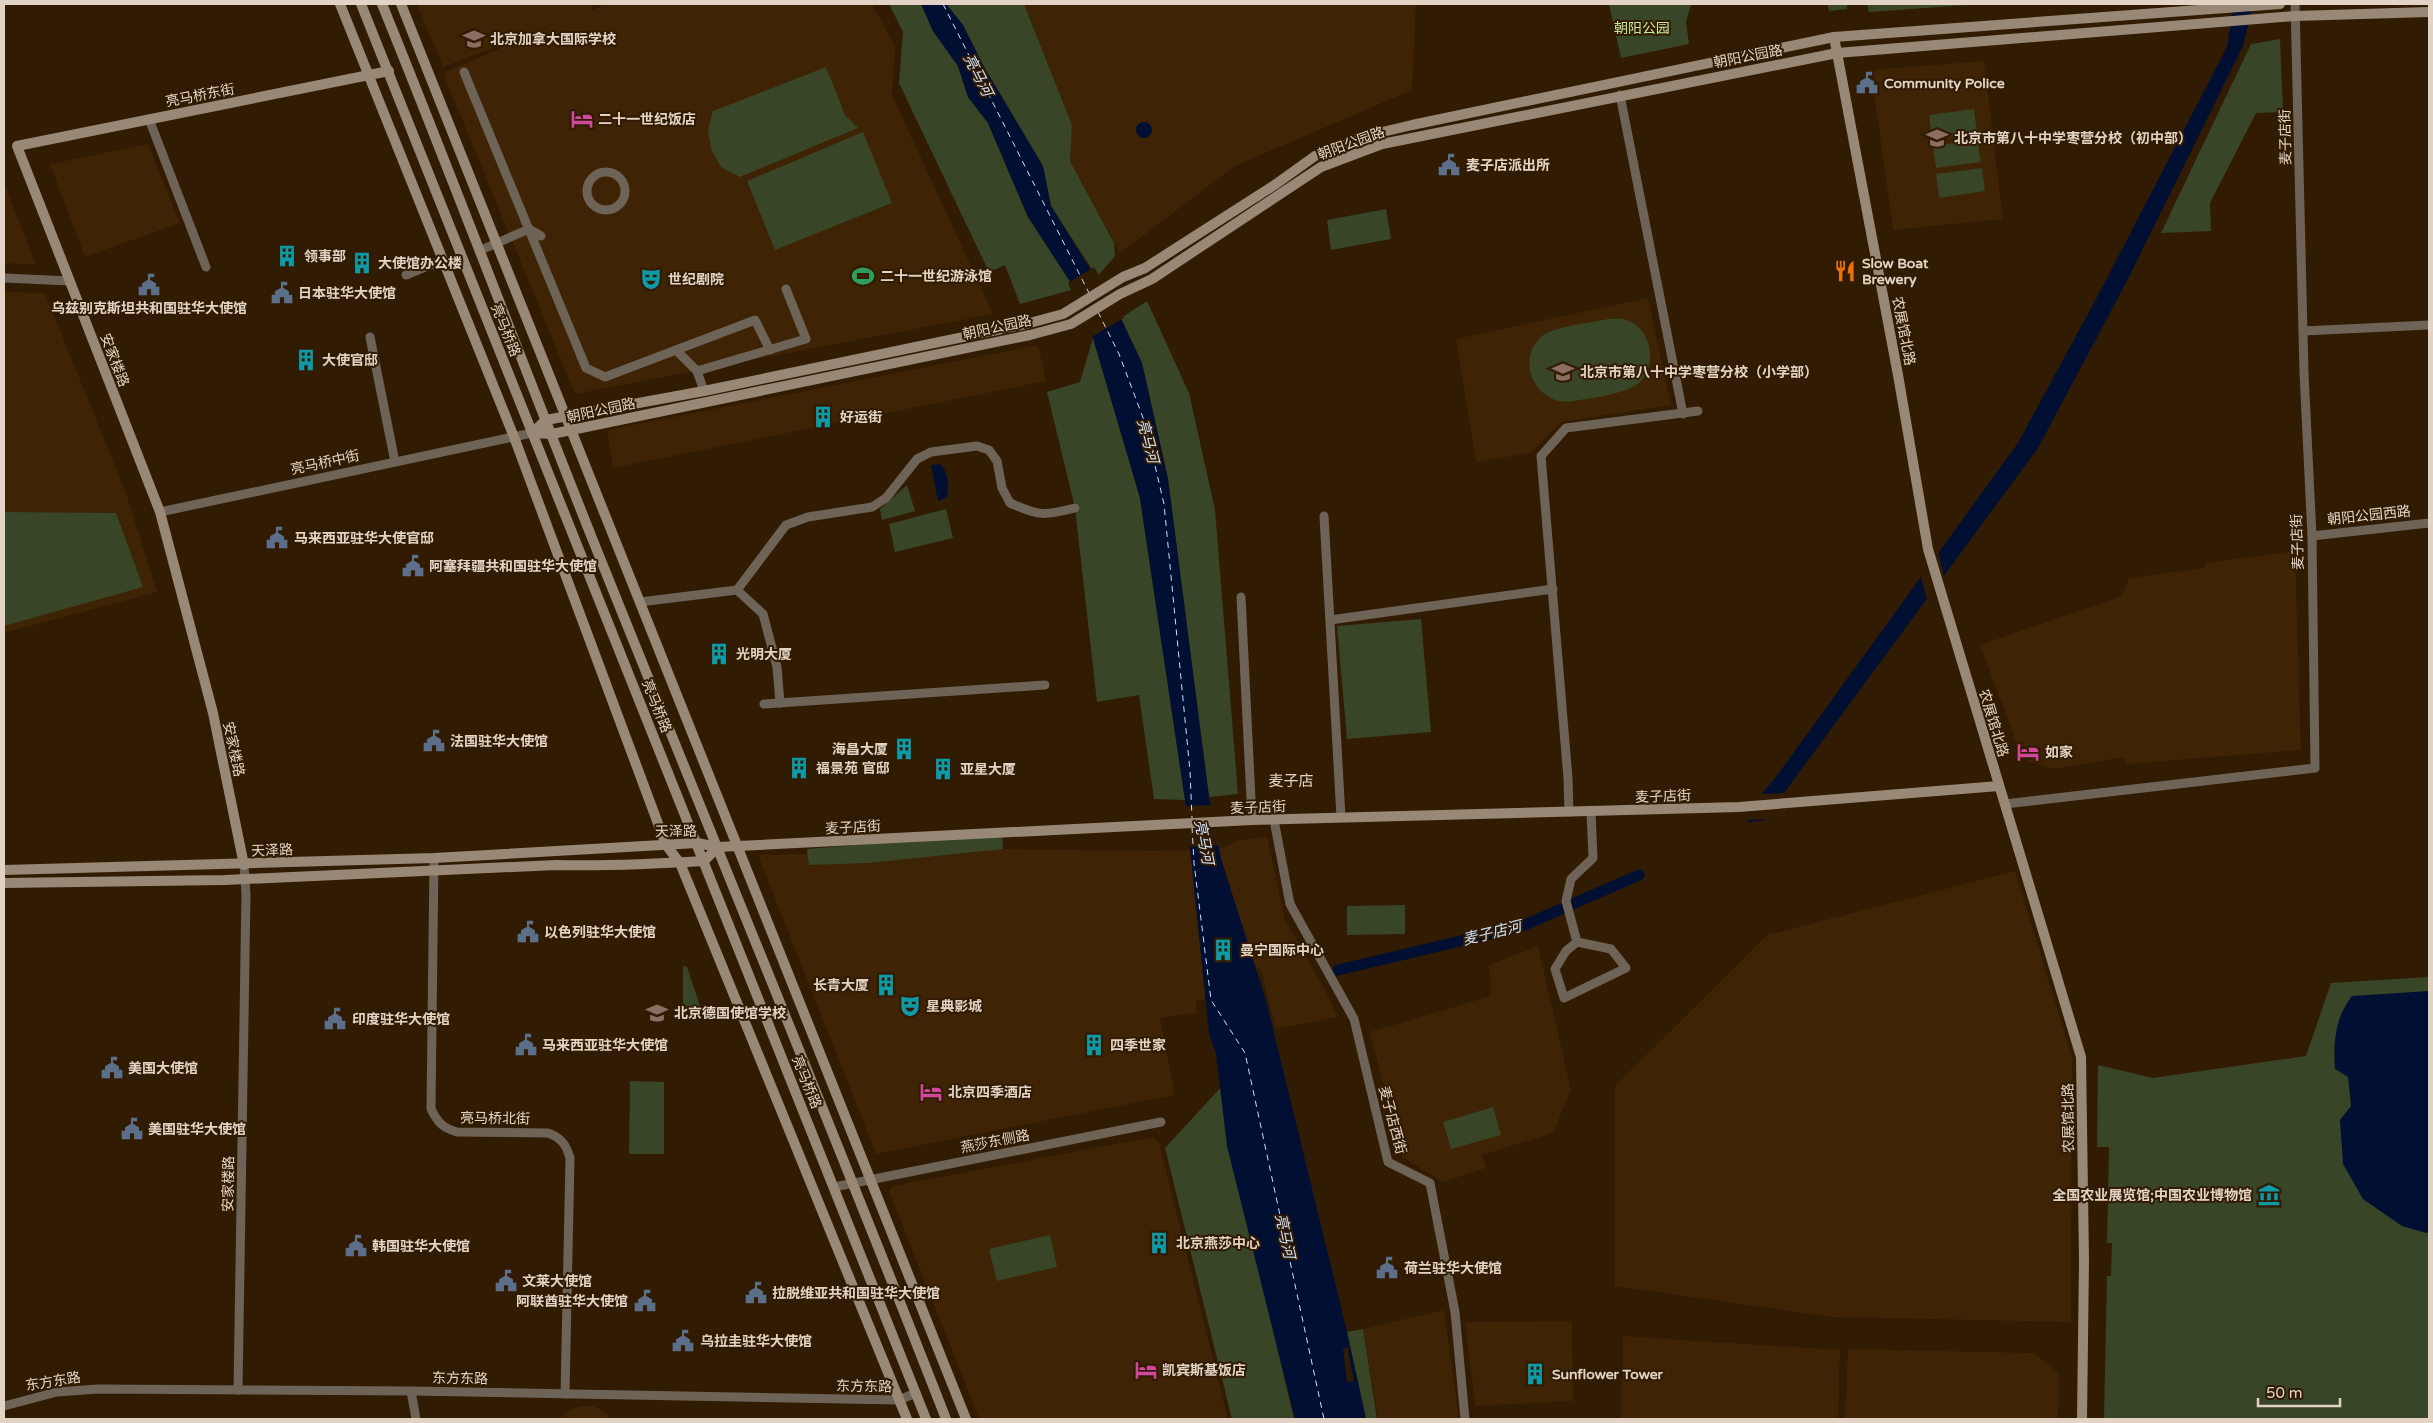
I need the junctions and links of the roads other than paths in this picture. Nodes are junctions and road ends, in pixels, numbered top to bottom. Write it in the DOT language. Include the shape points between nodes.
graph roads {
  1 [pos="340,4"];
  2 [pos="361,4"];
  3 [pos="382,4"];
  4 [pos="401,4"];
  5 [pos="2268,4"];
  6 [pos="2280,4"];
  7 [pos="2295,4"];
  8 [pos="2429,12"];
  9 [pos="2295,16"];
  10 [pos="1834,37"];
  11 [pos="1837,53"];
  12 [pos="389,71"];
  13 [pos="464,72"];
  14 [pos="368,75"];
  15 [pos="1620,95"];
  16 [pos="149,119"];
  17 [pos="17,146"];
  18 [pos="589,181"];
  19 [pos="529,229"];
  20 [pos="541,236"];
  21 [pos="496,244"];
  22 [pos="482,250"];
  23 [pos="442,260"];
  24 [pos="206,267"];
  25 [pos="406,275"];
  26 [pos="4,278"];
  27 [pos="70,281"];
  28 [pos="786,289"];
  29 [pos="2429,325"];
  30 [pos="2303,331"];
  31 [pos="370,337"];
  32 [pos="676,350"];
  33 [pos="770,350"];
  34 [pos="697,371"];
  35 [pos="704,391"];
  36 [pos="1698,411"];
  37 [pos="1683,414"];
  38 [pos="566,417"];
  39 [pos="546,420"];
  40 [pos="572,430"];
  41 [pos="532,433"];
  42 [pos="552,434"];
  43 [pos="514,437"];
  44 [pos="395,462"];
  45 [pos="1075,508"];
  46 [pos="160,512"];
  47 [pos="1324,516"];
  48 [pos="2429,523"];
  49 [pos="2312,536"];
  50 [pos="1552,589"];
  51 [pos="737,590"];
  52 [pos="1241,597"];
  53 [pos="640,602"];
  54 [pos="1330,620"];
  55 [pos="1045,685"];
  56 [pos="780,702"];
  57 [pos="764,704"];
  58 [pos="1999,786"];
  59 [pos="2005,804"];
  60 [pos="1569,812"];
  61 [pos="1591,812"];
  62 [pos="1341,817"];
  63 [pos="1252,820"];
  64 [pos="1274,820"];
  65 [pos="697,843"];
  66 [pos="666,845"];
  67 [pos="739,846"];
  68 [pos="718,848"];
  69 [pos="434,858"];
  70 [pos="704,861"];
  71 [pos="680,863"];
  72 [pos="244,865"];
  73 [pos="4,870"];
  74 [pos="434,870"];
  75 [pos="245,879"];
  76 [pos="4,883"];
  77 [pos="1577,942"];
  78 [pos="1161,1122"];
  79 [pos="870,1180"];
  80 [pos="854,1183"];
  81 [pos="834,1187"];
  82 [pos="238,1390"];
  83 [pos="411,1391"];
  84 [pos="916,1393"];
  85 [pos="565,1394"];
  86 [pos="898,1400"];
  87 [pos="4,1406"];
  88 [pos="416,1419"];
  89 [pos="907,1419"];
  90 [pos="926,1419"];
  91 [pos="946,1419"];
  92 [pos="966,1419"];
  93 [pos="1465,1419"];
  94 [pos="2082,1419"];
  1 -- 14 [label="street"];
  2 -- 12 [label="street, 亮马桥路"];
  3 -- 22 [label="street, 亮马桥路"];
  4 -- 21 [label="street"];
  5 -- 6 [label="street, 朝阳公园路"];
  5 -- 10 [label="street, 朝阳公园路"];
  7 -- 9 [label="street, 麦子店街"];
  8 -- 9 [label="street, 朝阳公园路"];
  9 -- 11 [label="street, 朝阳公园路"];
  9 -- 30 [label="street, 麦子店街"];
  10 -- 11 [label="street, 农展馆北路"];
  10 -- 35 [label="street, 朝阳公园路" via="1378,133 1315,156 1145,268 1063,314"];
  11 -- 15 [label="street, 朝阳公园路"];
  11 -- 58 [label="street, 农展馆北路" via="1930,556"];
  12 -- 14 [label="street, 亮马桥东街"];
  12 -- 41 [label="street, 亮马桥路"];
  13 -- 19 [label="street"];
  14 -- 16 [label="street, 亮马桥东街"];
  14 -- 23 [label="street"];
  15 -- 37 [label="street"];
  15 -- 40 [label="street, 朝阳公园路" via="1382,144 1321,167 1152,279 1071,324"];
  16 -- 17 [label="street, 亮马桥东街"];
  16 -- 24 [label="street"];
  17 -- 27 [label="street, 安家楼路"];
  18 -- 18 [label="street" via="586,192 596,208 613,210 622,202 623,182 616,174 598,172"];
  19 -- 20 [label="street"];
  19 -- 21 [label="street"];
  19 -- 32 [label="street" via="586,368 605,377"];
  21 -- 22 [label="street"];
  21 -- 38 [label="street"];
  22 -- 39 [label="street, 亮马桥路"];
  23 -- 25 [label="street"];
  23 -- 43 [label="street"];
  26 -- 27 [label="street"];
  27 -- 46 [label="street, 安家楼路"];
  28 -- 33 [label="street" via="806,339"];
  29 -- 30 [label="street"];
  30 -- 49 [label="street, 麦子店街"];
  31 -- 44 [label="street"];
  32 -- 33 [label="street" via="755,320"];
  32 -- 34 [label="street"];
  33 -- 34 [label="street"];
  34 -- 35 [label="street"];
  35 -- 38 [label="street, 朝阳公园路"];
  36 -- 37 [label="street"];
  37 -- 50 [label="street" via="1566,428 1541,456"];
  38 -- 39 [label="street, 朝阳公园路"];
  38 -- 40 [label="street"];
  39 -- 41 [label="street"];
  39 -- 42 [label="street, 亮马桥路"];
  40 -- 42 [label="street, 朝阳公园路"];
  40 -- 53 [label="street"];
  41 -- 42 [label="street, 朝阳公园路"];
  41 -- 43 [label="street, 亮马桥中街"];
  41 -- 65 [label="street, 亮马桥路"];
  42 -- 68 [label="street, 亮马桥路"];
  43 -- 44 [label="street, 亮马桥中街"];
  43 -- 66 [label="street"];
  44 -- 46 [label="street, 亮马桥中街"];
  45 -- 51 [label="street" via="1046,515 1010,503 1002,488 997,462 989,450 977,446 931,452 917,459 886,498 872,508 808,517 786,525"];
  46 -- 72 [label="street, 安家楼路" via="213,713"];
  47 -- 54 [label="street"];
  48 -- 49 [label="street, 朝阳公园西路"];
  49 -- 59 [label="street, 麦子店街" via="2315,768"];
  50 -- 54 [label="street"];
  50 -- 60 [label="street"];
  51 -- 53 [label="street"];
  51 -- 56 [label="street" via="763,614 777,667"];
  52 -- 63 [label="street"];
  53 -- 67 [label="street"];
  54 -- 62 [label="street"];
  55 -- 56 [label="street"];
  56 -- 57 [label="street"];
  58 -- 59 [label="street, 农展馆北路"];
  58 -- 61 [label="street, 麦子店街" via="1788,804"];
  59 -- 94 [label="street, 农展馆北路" via="2081,1057"];
  60 -- 61 [label="street, 麦子店街"];
  60 -- 62 [label="street, 麦子店街"];
  61 -- 77 [label="street" via="1592,858 1571,879 1566,901"];
  62 -- 64 [label="street, 麦子店街"];
  63 -- 64 [label="street, 麦子店街"];
  63 -- 67 [label="street, 麦子店街"];
  64 -- 93 [label="street, 麦子店西街" via="1290,904 1354,1019 1388,1162 1430,1183 1455,1312"];
  65 -- 66 [label="street, 天泽路"];
  65 -- 68 [label="street, 天泽路"];
  65 -- 70 [label="street, 亮马桥路"];
  66 -- 69 [label="street, 天泽路"];
  66 -- 71 [label="street"];
  67 -- 68 [label="street, 麦子店街"];
  67 -- 79 [label="street"];
  68 -- 70 [label="street"];
  68 -- 80 [label="street, 亮马桥路"];
  69 -- 72 [label="street, 天泽路"];
  69 -- 74 [label="street, 亮马桥北街"];
  70 -- 71 [label="street, 天泽路"];
  70 -- 81 [label="street, 亮马桥路"];
  71 -- 74 [label="street, 天泽路"];
  71 -- 86 [label="street"];
  72 -- 73 [label="street, 天泽路"];
  72 -- 75 [label="street, 安家楼路"];
  74 -- 75 [label="street, 天泽路"];
  74 -- 85 [label="street, 亮马桥北街" via="431,1109 444,1128 457,1132 548,1133 557,1136 566,1145 570,1158"];
  75 -- 76 [label="street, 天泽路"];
  75 -- 82 [label="street, 安家楼路"];
  77 -- 77 [label="street" via="1566,951 1555,969 1564,998 1626,968 1611,949"];
  78 -- 79 [label="street, 燕莎东侧路"];
  79 -- 80 [label="street, 燕莎东侧路"];
  79 -- 92 [label="street"];
  80 -- 81 [label="street, 燕莎东侧路"];
  80 -- 91 [label="street, 亮马桥路"];
  81 -- 84 [label="street, 亮马桥路"];
  82 -- 83 [label="street, 东方东路"];
  82 -- 87 [label="street, 东方东路" via="78,1389"];
  83 -- 85 [label="street, 东方东路"];
  83 -- 88 [label="street"];
  84 -- 86 [label="street, 东方东路"];
  84 -- 90 [label="street, 亮马桥路"];
  85 -- 86 [label="street, 东方东路"];
  86 -- 89 [label="street"];
}
